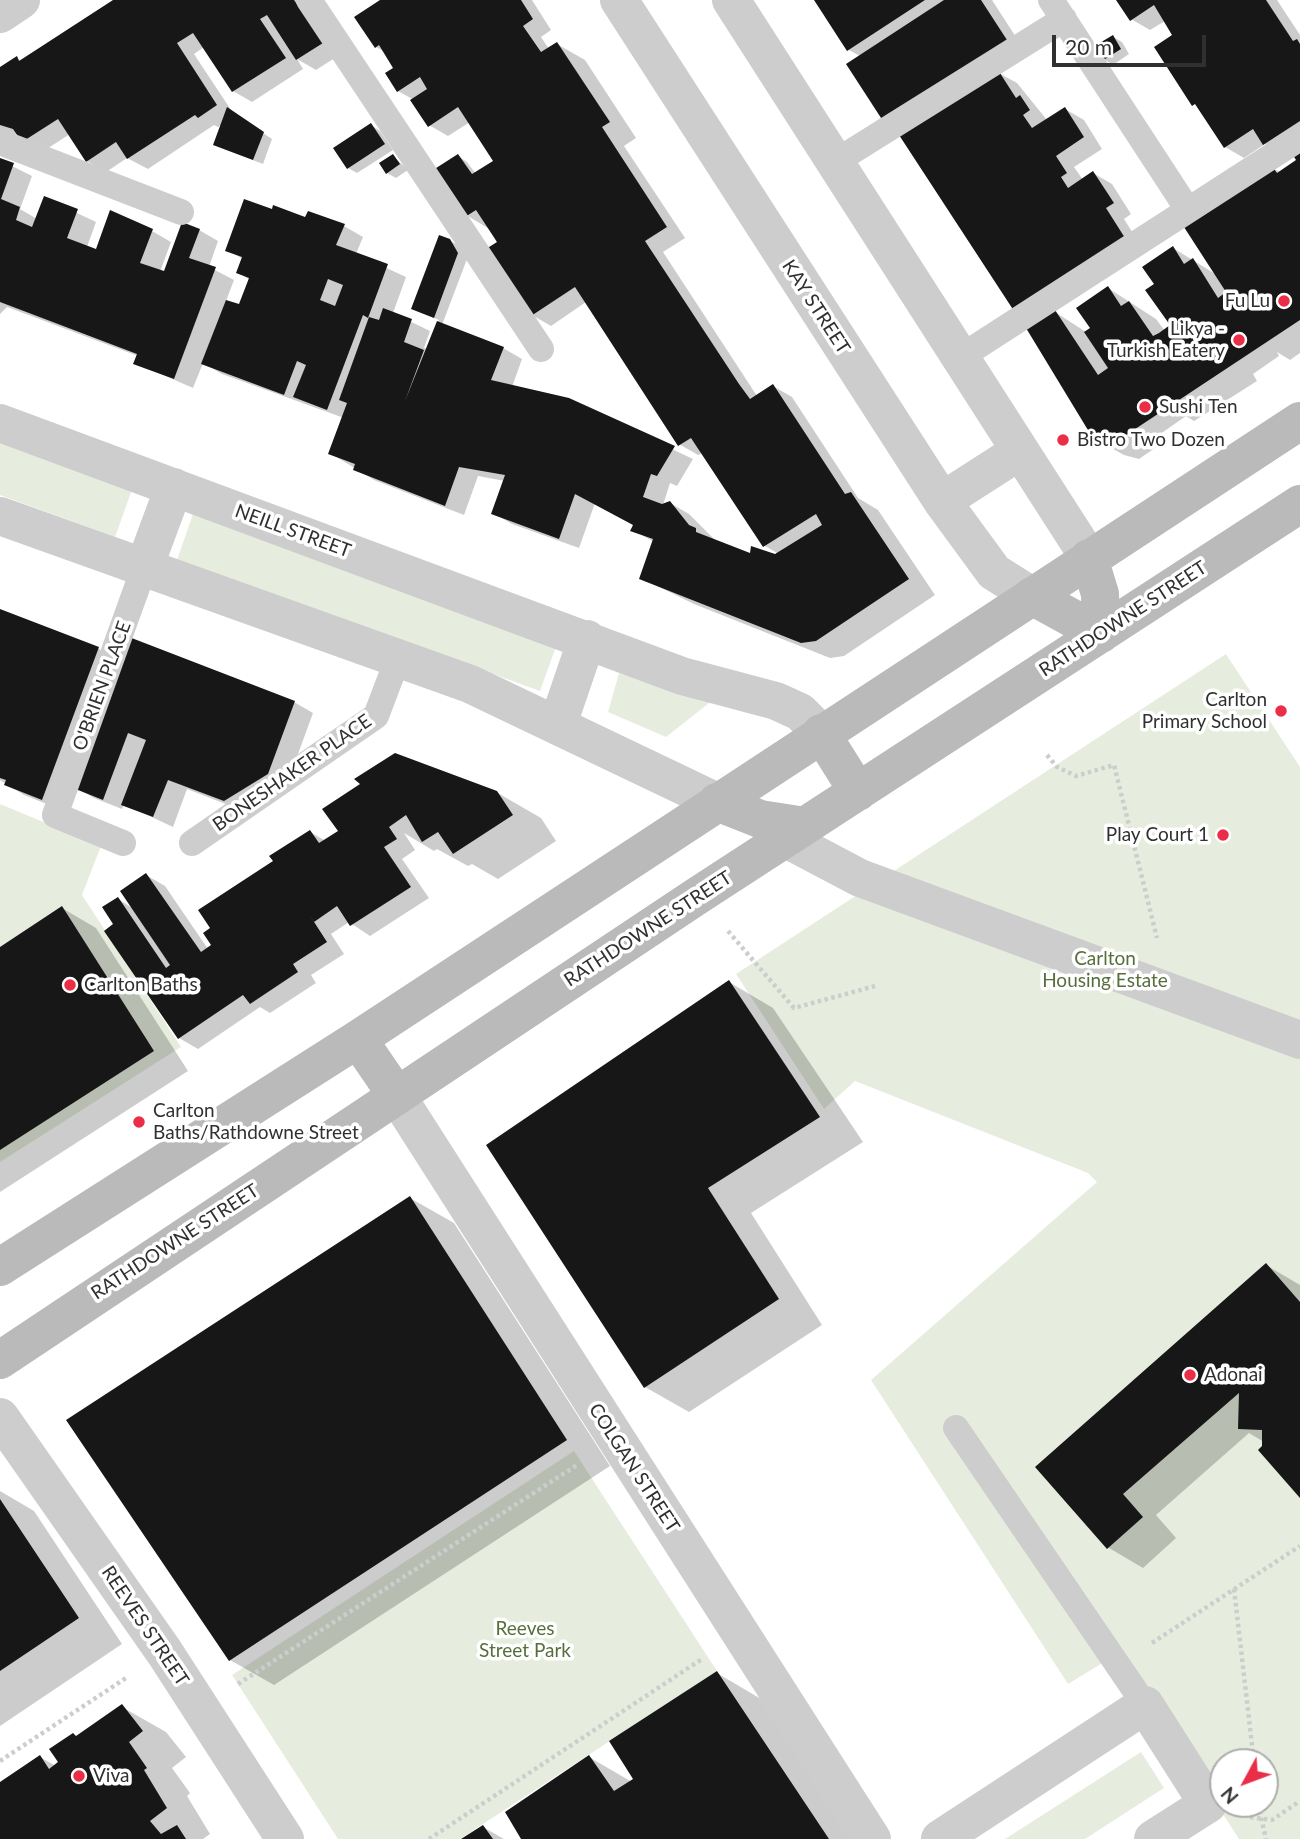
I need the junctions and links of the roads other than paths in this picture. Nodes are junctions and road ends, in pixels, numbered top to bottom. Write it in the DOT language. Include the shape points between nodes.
graph roads {
  1 [pos="21,0"];
  2 [pos="309,0"];
  3 [pos="619,0"];
  4 [pos="731,0"];
  5 [pos="1057,9"];
  6 [pos="0,14"];
  7 [pos="1300,138"];
  8 [pos="0,142"];
  9 [pos="835,162"];
  10 [pos="1188,210"];
  11 [pos="181,212"];
  12 [pos="541,349"];
  13 [pos="959,358"];
  14 [pos="1300,421"];
  15 [pos="0,423"];
  16 [pos="1020,451"];
  17 [pos="174,487"];
  18 [pos="942,501"];
  19 [pos="1300,504"];
  20 [pos="0,516"];
  21 [pos="1089,558"];
  22 [pos="144,568"];
  23 [pos="1032,596"];
  24 [pos="1101,634"];
  25 [pos="587,639"];
  26 [pos="398,658"];
  27 [pos="558,724"];
  28 [pos="821,733"];
  29 [pos="858,792"];
  30 [pos="717,802"];
  31 [pos="795,833"];
  32 [pos="123,843"];
  33 [pos="192,843"];
  34 [pos="358,1039"];
  35 [pos="1300,1040"];
  36 [pos="397,1096"];
  37 [pos="0,1267"];
  38 [pos="0,1360"];
  39 [pos="0,1417"];
  40 [pos="956,1428"];
  41 [pos="1145,1705"];
  42 [pos="285,1839"];
  43 [pos="872,1839"];
  44 [pos="940,1839"];
  45 [pos="1153,1839"];
  1 -- 6 [label="street"];
  2 -- 12 [label="lane"];
  3 -- 18 [label="street, KAY STREET"];
  4 -- 9 [label="street"];
  5 -- 9 [label="lane"];
  5 -- 10 [label="lane"];
  7 -- 10 [label="lane"];
  8 -- 11 [label="lane"];
  9 -- 13 [label="street"];
  10 -- 13 [label="lane"];
  13 -- 16 [label="street"];
  14 -- 21 [label="main road"];
  15 -- 17 [label="street, NEILL STREET"];
  16 -- 18 [label="street"];
  16 -- 21 [label="street"];
  17 -- 22 [label="street, O'BRIEN PLACE"];
  17 -- 25 [label="street, NEILL STREET"];
  18 -- 23 [label="street, KAY STREET" via="994,572"];
  19 -- 24 [label="main road, RATHDOWNE STREET"];
  20 -- 22 [label="street"];
  21 -- 23 [label="main road"];
  21 -- 24 [label="main road" via="1100,594"];
  22 -- 26 [label="street"];
  22 -- 32 [label="lane, O'BRIEN PLACE" via="55,816"];
  23 -- 24 [label="main road"];
  23 -- 28 [label="main road"];
  24 -- 29 [label="main road, RATHDOWNE STREET"];
  25 -- 27 [label="street"];
  25 -- 28 [label="street, NEILL STREET" via="692,679 776,701 800,712"];
  26 -- 27 [label="street"];
  26 -- 33 [label="lane, BONESHAKER PLACE" via="376,716"];
  27 -- 30 [label="street"];
  28 -- 29 [label="main road"];
  28 -- 30 [label="main road"];
  29 -- 31 [label="main road, RATHDOWNE STREET"];
  30 -- 31 [label="main road"];
  30 -- 34 [label="main road"];
  31 -- 35 [label="street" via="860,878"];
  31 -- 36 [label="main road, RATHDOWNE STREET"];
  34 -- 36 [label="main road"];
  34 -- 37 [label="main road"];
  36 -- 38 [label="main road, RATHDOWNE STREET"];
  36 -- 43 [label="street, COLGAN STREET"];
  39 -- 42 [label="street, REEVES STREET" via="165,1653"];
  40 -- 41 [label="lane"];
  41 -- 44 [label="street"];
  41 -- 45 [label="street" via="1208,1804"];
}
